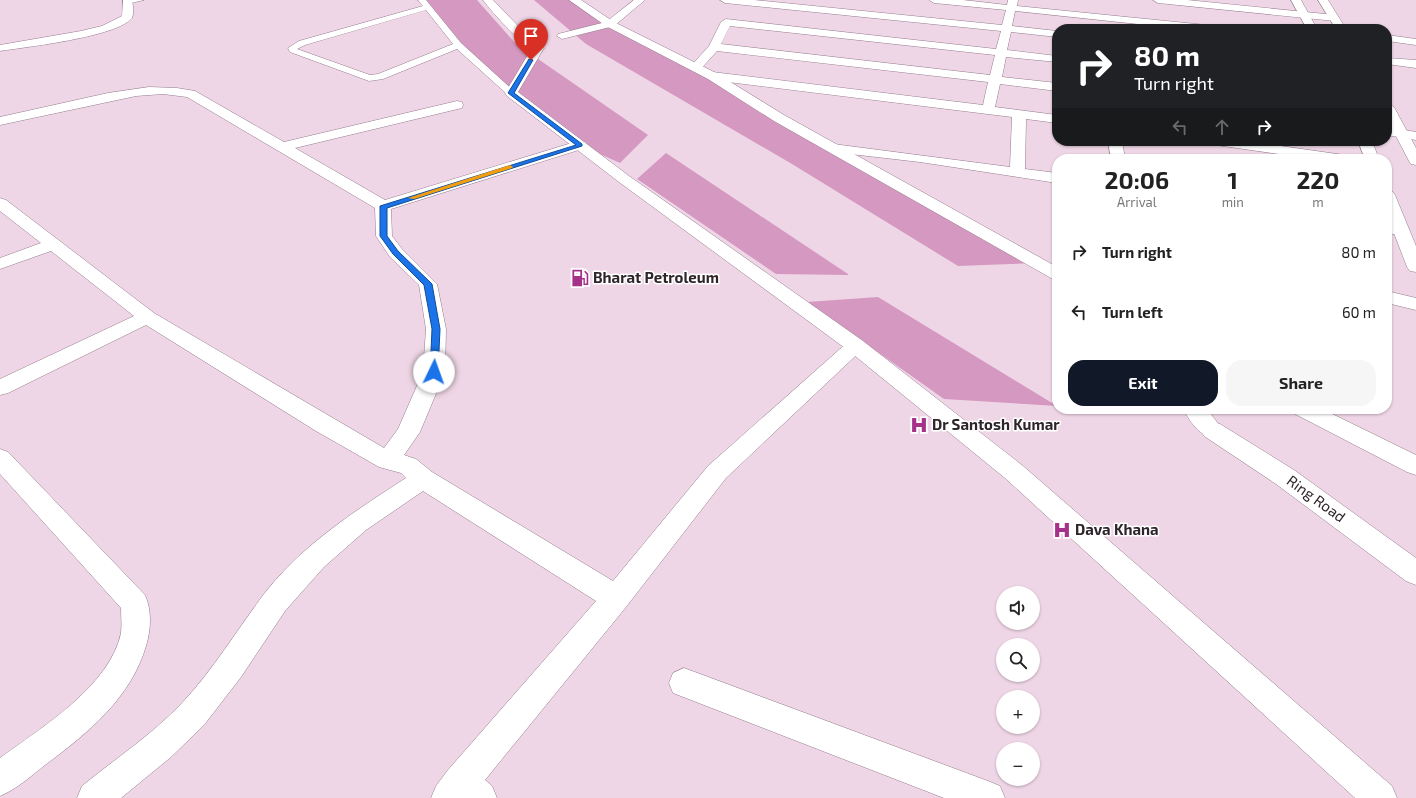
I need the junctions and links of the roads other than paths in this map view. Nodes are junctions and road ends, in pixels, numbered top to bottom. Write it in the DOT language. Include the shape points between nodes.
graph roads {
  1 [pos="140,0"];
  2 [pos="422,0"];
  3 [pos="488,0"];
  4 [pos="574,0"];
  5 [pos="640,0"];
  6 [pos="934,0"];
  7 [pos="1158,0"];
  8 [pos="1296,0"];
  9 [pos="1323,0"];
  10 [pos="127,1"];
  11 [pos="1012,4"];
  12 [pos="428,7"];
  13 [pos="729,8"];
  14 [pos="1303,14"];
  15 [pos="1335,18"];
  16 [pos="610,24"];
  17 [pos="1175,24"];
  18 [pos="1309,24"];
  19 [pos="1338,24"];
  20 [pos="1008,29"];
  21 [pos="1052,33"];
  22 [pos="562,36"];
  23 [pos="1392,39"];
  24 [pos="1416,42"];
  25 [pos="458,45"];
  26 [pos="714,47"];
  27 [pos="0,48"];
  28 [pos="1002,53"];
  29 [pos="1052,58"];
  30 [pos="1392,62"];
  31 [pos="1416,64"];
  32 [pos="695,68"];
  33 [pos="712,76"];
  34 [pos="995,79"];
  35 [pos="1052,86"];
  36 [pos="511,93"];
  37 [pos="457,105"];
  38 [pos="988,110"];
  39 [pos="1392,113"];
  40 [pos="1019,114"];
  41 [pos="1052,119"];
  42 [pos="0,121"];
  43 [pos="1392,132"];
  44 [pos="1409,135"];
  45 [pos="580,145"];
  46 [pos="1252,146"];
  47 [pos="283,147"];
  48 [pos="833,148"];
  49 [pos="1308,154"];
  50 [pos="1416,161"];
  51 [pos="1017,172"];
  52 [pos="1052,177"];
  53 [pos="0,202"];
  54 [pos="384,206"];
  55 [pos="1394,229"];
  56 [pos="53,244"];
  57 [pos="1415,261"];
  58 [pos="0,264"];
  59 [pos="1052,271"];
  60 [pos="1392,298"];
  61 [pos="1416,304"];
  62 [pos="147,317"];
  63 [pos="856,346"];
  64 [pos="0,388"];
  65 [pos="1198,414"];
  66 [pos="1314,414"];
  67 [pos="0,458"];
  68 [pos="387,461"];
  69 [pos="1416,466"];
  70 [pos="423,479"];
  71 [pos="1416,573"];
  72 [pos="616,598"];
  73 [pos="684,683"];
  74 [pos="0,779"];
  75 [pos="463,793"];
  76 [pos="94,798"];
  77 [pos="988,798"];
  78 [pos="1380,798"];
  1 -- 10 [label="lane"];
  2 -- 12 [label="lane"];
  3 -- 36 [label="street" via="516,30 538,48"];
  4 -- 16 [label="street"];
  5 -- 16 [label="street"];
  6 -- 11 [label="street"];
  7 -- 14 [label="street"];
  8 -- 14 [label="street"];
  9 -- 15 [label="street"];
  10 -- 27 [label="street" via="130,12 127,18 106,28"];
  11 -- 17 [label="street"];
  11 -- 20 [label="street"];
  12 -- 25 [label="lane"];
  12 -- 25 [label="lane" via="292,48 364,77 375,78"];
  13 -- 20 [label="street"];
  13 -- 26 [label="street"];
  13 -- 28 [label="street"];
  14 -- 15 [label="street"];
  14 -- 18 [label="street"];
  15 -- 19 [label="street"];
  16 -- 22 [label="street"];
  16 -- 32 [label="street"];
  20 -- 21 [label="street"];
  20 -- 28 [label="street"];
  23 -- 24 [label="street"];
  25 -- 36 [label="lane"];
  26 -- 32 [label="street"];
  26 -- 34 [label="street"];
  28 -- 29 [label="street"];
  28 -- 34 [label="street"];
  30 -- 31 [label="street"];
  32 -- 33 [label="street"];
  33 -- 38 [label="street"];
  33 -- 48 [label="street"];
  34 -- 35 [label="street"];
  34 -- 38 [label="street"];
  36 -- 45 [label="street"];
  37 -- 47 [label="street"];
  38 -- 40 [label="street"];
  39 -- 44 [label="street"];
  40 -- 41 [label="street"];
  40 -- 51 [label="street"];
  42 -- 47 [label="street" via="124,93 148,89 177,90 191,94"];
  43 -- 44 [label="street"];
  44 -- 50 [label="street"];
  45 -- 54 [label="street"];
  45 -- 63 [label="street"];
  46 -- 49 [label="street"];
  47 -- 54 [label="street"];
  48 -- 51 [label="street"];
  48 -- 59 [label="street"];
  51 -- 52 [label="street"];
  53 -- 56 [label="street"];
  54 -- 68 [label="street" via="384,236 396,253 428,284 436,329 434,372 408,432"];
  55 -- 57 [label="street"];
  56 -- 58 [label="street"];
  56 -- 62 [label="street"];
  60 -- 61 [label="street"];
  62 -- 64 [label="street"];
  62 -- 68 [label="street"];
  63 -- 72 [label="street" via="717,472"];
  63 -- 78 [label="street" via="1014,472"];
  65 -- 71 [label="street, Ring Road" via="1212,430 1285,477"];
  66 -- 69 [label="street"];
  67 -- 74 [label="street" via="135,604 138,618 134,642 110,688 85,712"];
  68 -- 70 [label="street" via="408,465"];
  70 -- 72 [label="street"];
  70 -- 76 [label="street" via="357,524 314,559 275,602 230,667 193,714 160,745"];
  72 -- 75 [label="street"];
  73 -- 77 [label="street"];
}
